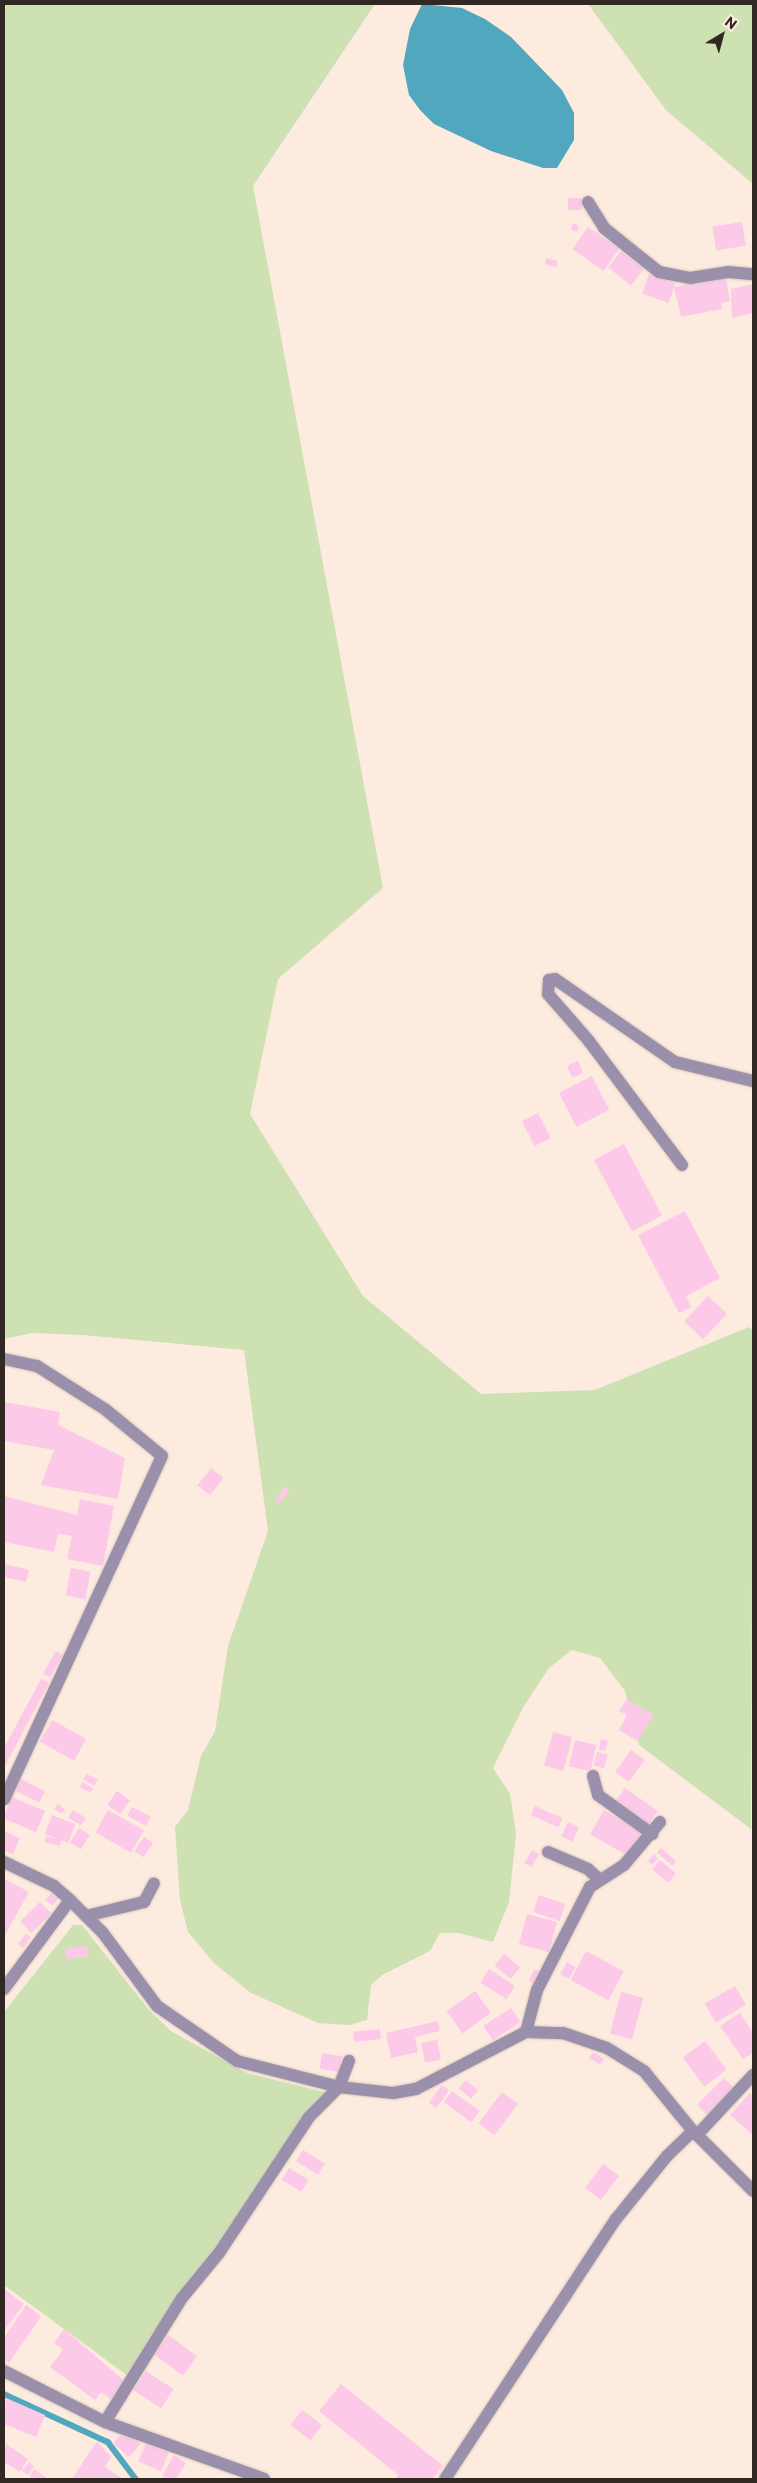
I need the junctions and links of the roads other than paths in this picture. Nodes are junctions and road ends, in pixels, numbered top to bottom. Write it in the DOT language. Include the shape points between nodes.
graph roads {
  1 [pos="588,202"];
  2 [pos="753,274"];
  3 [pos="753,1081"];
  4 [pos="682,1165"];
  5 [pos="4,1359"];
  6 [pos="593,1776"];
  7 [pos="4,1799"];
  8 [pos="660,1822"];
  9 [pos="652,1834"];
  10 [pos="548,1852"];
  11 [pos="4,1862"];
  12 [pos="600,1880"];
  13 [pos="154,1883"];
  14 [pos="70,1900"];
  15 [pos="86,1916"];
  16 [pos="4,1989"];
  17 [pos="526,2032"];
  18 [pos="349,2061"];
  19 [pos="753,2075"];
  20 [pos="338,2087"];
  21 [pos="695,2133"];
  22 [pos="753,2192"];
  23 [pos="4,2372"];
  24 [pos="105,2422"];
  25 [pos="264,2479"];
  26 [pos="445,2479"];
  1 -- 2 [label="street" via="604,228 659,272 690,278 728,272"];
  3 -- 4 [label="street" via="675,1062 555,980 549,980 548,994 590,1040"];
  5 -- 7 [label="street" via="37,1366 106,1410 162,1456"];
  6 -- 9 [label="street" via="598,1795"];
  8 -- 9 [label="street"];
  9 -- 12 [label="street" via="624,1865"];
  10 -- 12 [label="street" via="588,1868"];
  11 -- 14 [label="street" via="54,1886"];
  12 -- 17 [label="street" via="590,1887 561,1938 529,2009"];
  13 -- 15 [label="street" via="144,1902"];
  14 -- 15 [label="street"];
  14 -- 16 [label="street"];
  15 -- 20 [label="street" via="157,2006 191,2032 238,2061"];
  17 -- 20 [label="street" via="416,2088 393,2093"];
  17 -- 21 [label="street" via="563,2033 622,2056 662,2089"];
  18 -- 20 [label="street"];
  19 -- 21 [label="street"];
  20 -- 24 [label="street" via="309,2117 219,2252 182,2298"];
  21 -- 22 [label="street"];
  21 -- 26 [label="street" via="667,2156 616,2219"];
  23 -- 24 [label="street"];
  24 -- 25 [label="street"];
}
